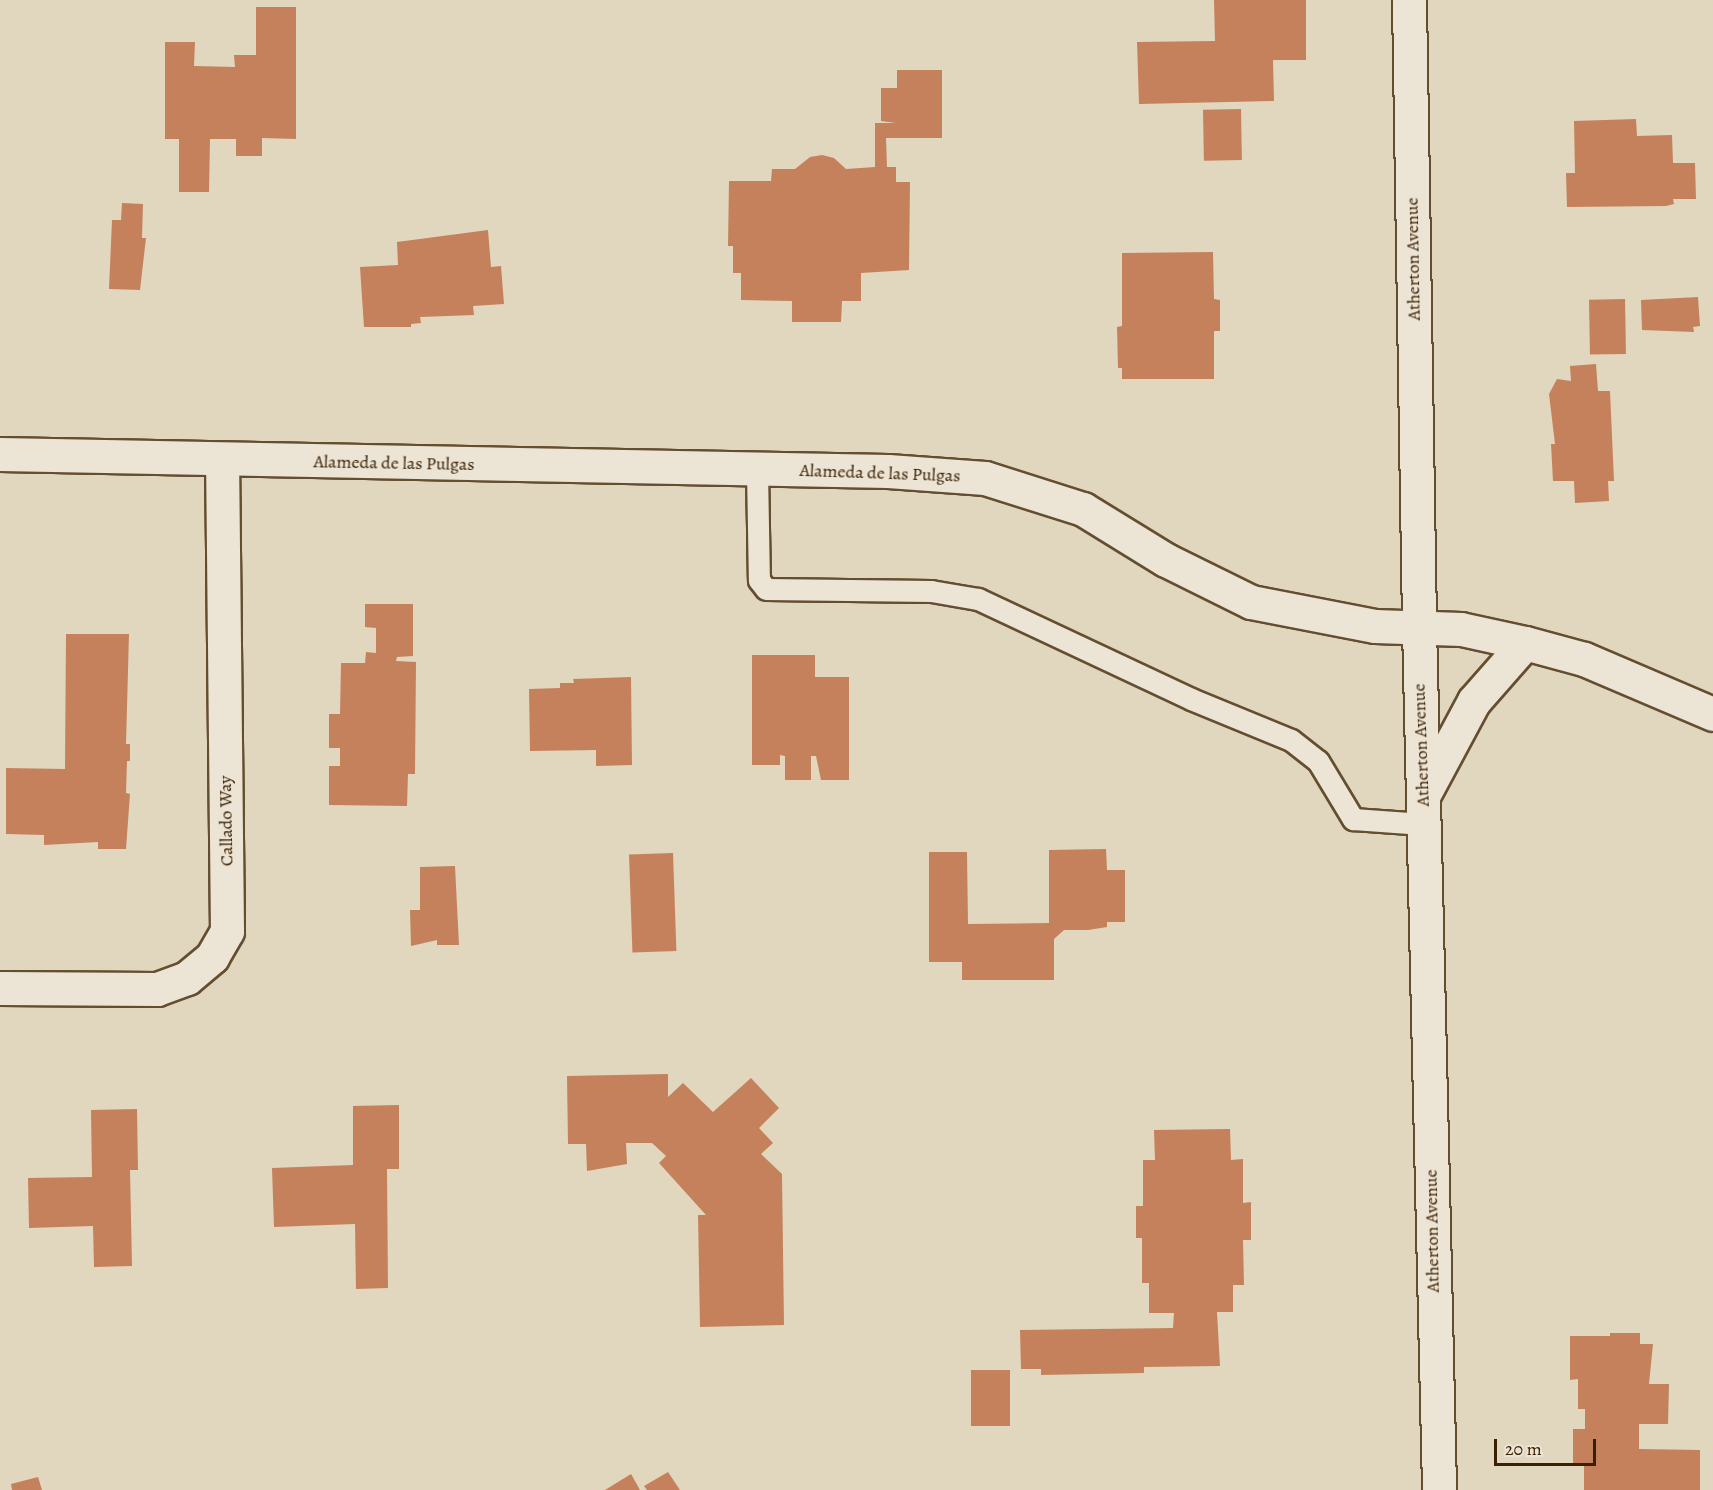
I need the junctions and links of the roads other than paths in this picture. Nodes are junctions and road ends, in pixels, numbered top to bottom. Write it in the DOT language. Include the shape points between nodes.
graph roads {
  1 [pos="1409,0"];
  2 [pos="0,454"];
  3 [pos="222,460"];
  4 [pos="757,470"];
  5 [pos="1419,626"];
  6 [pos="1525,643"];
  7 [pos="1713,714"];
  8 [pos="1423,811"];
  9 [pos="0,988"];
  10 [pos="1439,1490"];
  1 -- 5 [label="street, Atherton Avenue"];
  2 -- 3 [label="street, Alameda de las Pulgas"];
  3 -- 4 [label="street, Alameda de las Pulgas"];
  3 -- 9 [label="street, Callado Way" via="227,931 212,957 188,978 157,989"];
  4 -- 5 [label="street, Alameda de las Pulgas" via="888,471 985,478 1083,509 1166,560 1251,602 1375,626"];
  4 -- 8 [label="lane" via="759,580 766,589 931,591 978,599 1191,699 1291,740 1317,760 1353,819"];
  5 -- 6 [label="street, Alameda de las Pulgas" via="1461,629"];
  5 -- 8 [label="street, Atherton Avenue"];
  6 -- 7 [label="street, Alameda de las Pulgas" via="1584,659"];
  6 -- 8 [label="street" via="1474,701"];
  8 -- 10 [label="street, Atherton Avenue"];
}
